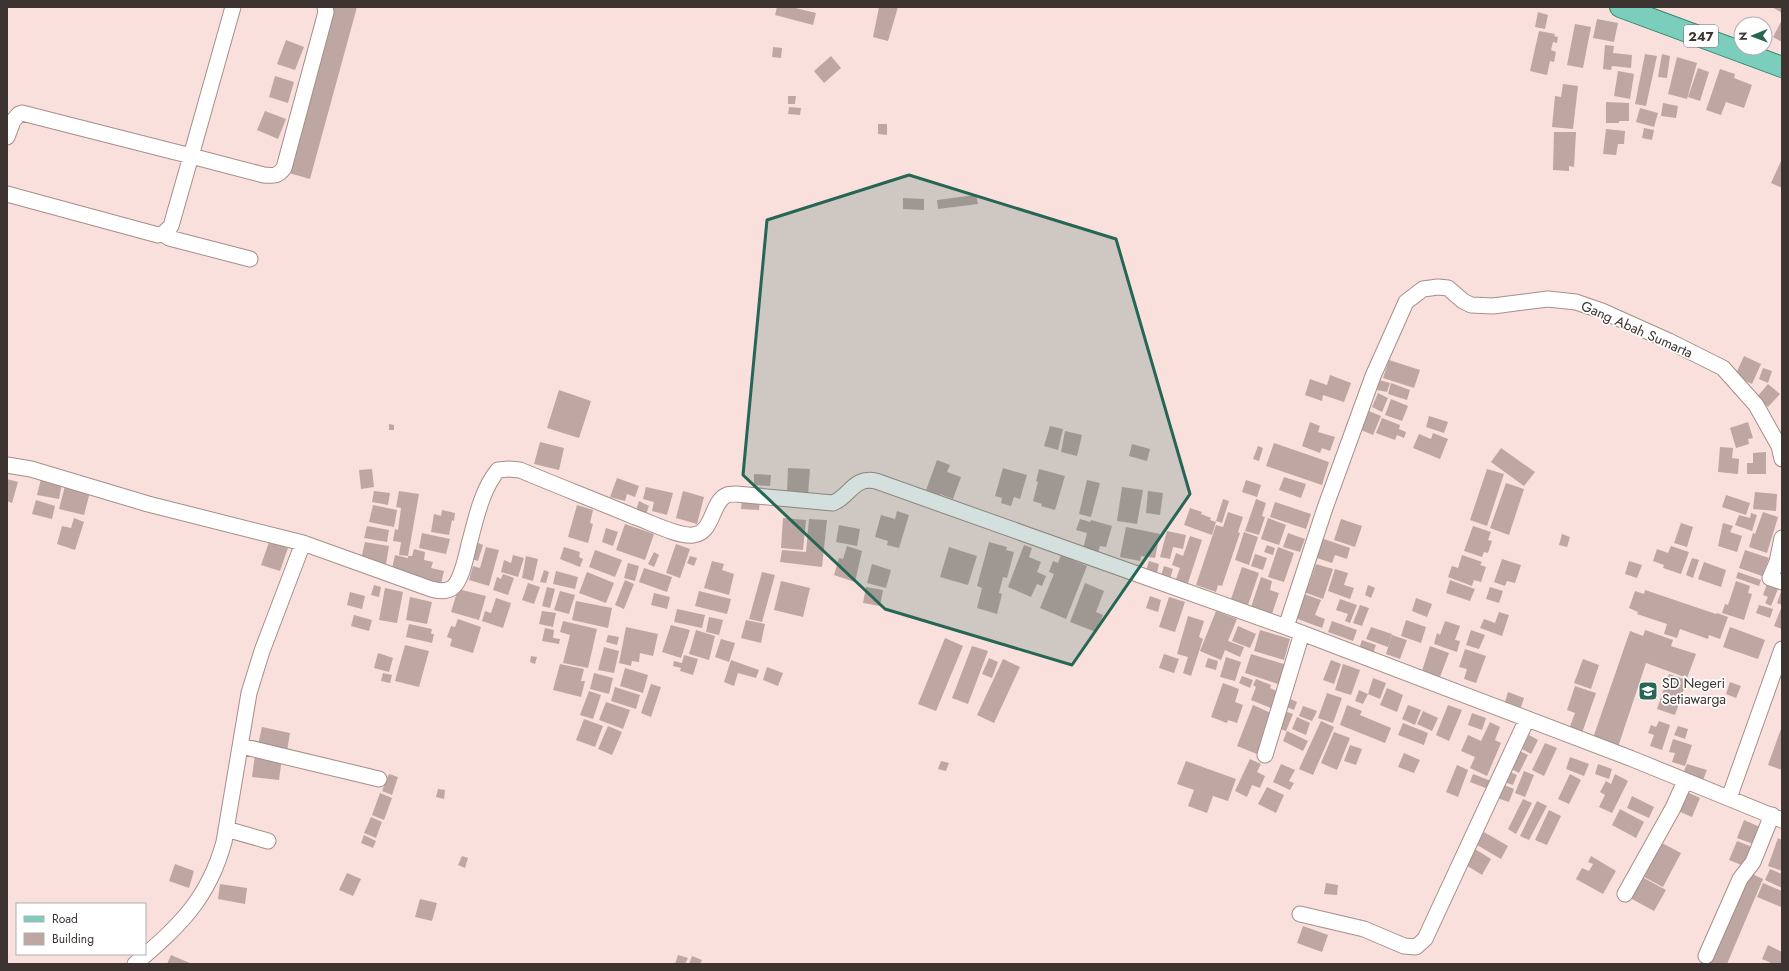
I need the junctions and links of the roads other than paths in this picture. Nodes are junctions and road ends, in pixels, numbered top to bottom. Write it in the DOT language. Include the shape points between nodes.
graph roads {
  1 [pos="233,7"];
  2 [pos="325,7"];
  3 [pos="1620,7"];
  4 [pos="1782,67"];
  5 [pos="7,137"];
  6 [pos="191,156"];
  7 [pos="7,194"];
  8 [pos="162,234"];
  9 [pos="250,259"];
  10 [pos="1782,459"];
  11 [pos="7,465"];
  12 [pos="1782,538"];
  13 [pos="304,543"];
  14 [pos="1776,580"];
  15 [pos="1286,627"];
  16 [pos="1302,633"];
  17 [pos="1782,649"];
  18 [pos="1779,669"];
  19 [pos="1527,720"];
  20 [pos="241,746"];
  21 [pos="1265,755"];
  22 [pos="379,779"];
  23 [pos="1685,781"];
  24 [pos="1729,798"];
  25 [pos="1777,817"];
  26 [pos="226,829"];
  27 [pos="268,841"];
  28 [pos="1625,894"];
  29 [pos="1300,914"];
  30 [pos="146,954"];
  31 [pos="145,955"];
  32 [pos="1706,956"];
  33 [pos="135,964"];
  1 -- 6 [label="street"];
  2 -- 6 [label="street" via="326,12 284,168 280,173 274,176 264,175"];
  3 -- 4 [label="main road, 247"];
  5 -- 6 [label="street" via="15,118 22,113"];
  6 -- 8 [label="street" via="171,226"];
  7 -- 8 [label="street"];
  8 -- 9 [label="street" via="168,238"];
  10 -- 15 [label="street, Gang Abah Sumarta" via="1779,446 1756,405 1723,368 1644,330 1576,302 1548,299 1493,306 1471,305 1448,288 1423,289 1406,302 1373,376"];
  11 -- 13 [label="street" via="31,469 148,504"];
  12 -- 14 [label="street"];
  13 -- 15 [label="street" via="431,589 448,590 453,588 462,572 482,501 498,470 520,470 659,526 693,535 707,527 720,500 726,495 833,503 858,482 867,479 899,488"];
  13 -- 20 [label="street" via="255,671"];
  15 -- 16 [label="street"];
  16 -- 19 [label="street"];
  16 -- 21 [label="street"];
  17 -- 18 [label="street"];
  18 -- 24 [label="street"];
  19 -- 23 [label="street"];
  19 -- 29 [label="street" via="1425,939 1416,947 1404,946 1364,929"];
  20 -- 22 [label="street"];
  20 -- 26 [label="street"];
  23 -- 24 [label="street"];
  23 -- 28 [label="street" via="1673,808"];
  24 -- 25 [label="street"];
  25 -- 32 [label="street" via="1753,862 1740,879"];
  26 -- 27 [label="street"];
  26 -- 30 [label="street" via="218,864 207,887 173,931"];
  31 -- 33 [label="street"];
}
